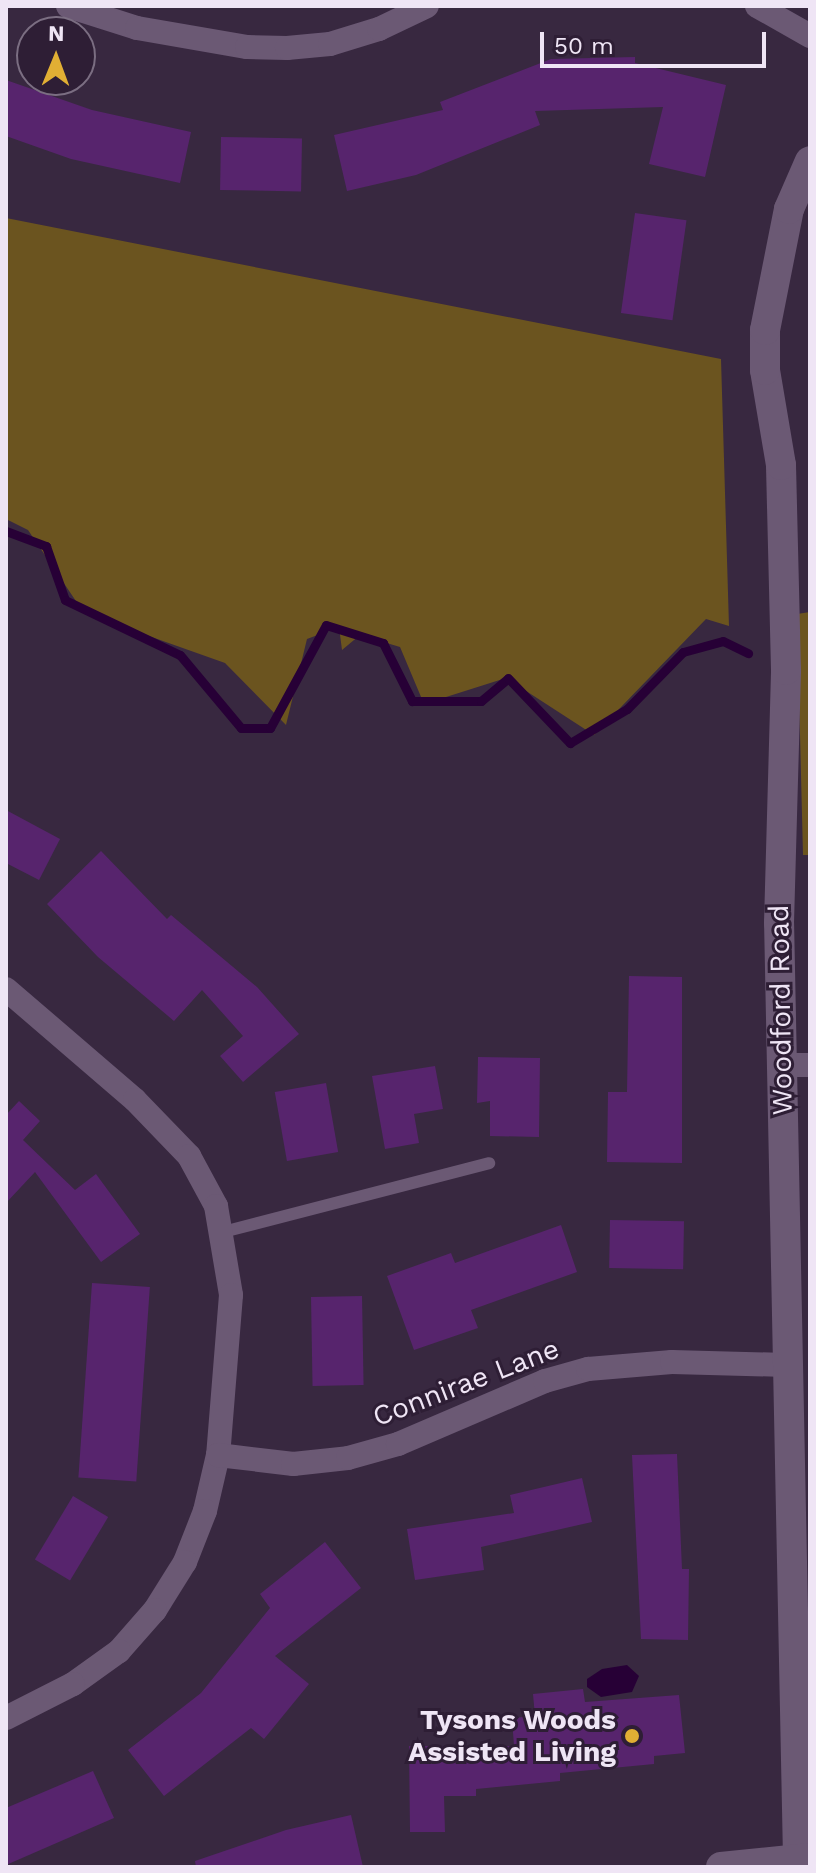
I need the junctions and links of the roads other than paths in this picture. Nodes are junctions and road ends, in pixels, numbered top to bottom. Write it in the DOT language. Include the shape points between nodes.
graph roads {
  1 [pos="68,6"];
  2 [pos="427,6"];
  3 [pos="757,6"];
  4 [pos="810,36"];
  5 [pos="810,161"];
  6 [pos="6,989"];
  7 [pos="796,1065"];
  8 [pos="489,1163"];
  9 [pos="223,1232"];
  10 [pos="786,1365"];
  11 [pos="218,1455"];
  12 [pos="6,1718"];
  13 [pos="802,1861"];
  14 [pos="721,1867"];
  1 -- 2 [label="street" via="137,28 247,47 287,48 330,44"];
  3 -- 4 [label="street"];
  5 -- 7 [label="street, Woodford Road" via="789,209 765,330 765,370 781,465"];
  6 -- 9 [label="street" via="135,1100 189,1156 216,1206"];
  7 -- 10 [label="street, Woodford Road"];
  8 -- 9 [label="lane"];
  9 -- 11 [label="street" via="231,1295"];
  10 -- 11 [label="street, Connirae Lane" via="672,1362 588,1369 545,1381 398,1444 348,1458 293,1464"];
  10 -- 13 [label="street, Woodford Road"];
  11 -- 12 [label="street" via="205,1511 185,1562 155,1610 119,1651 73,1684"];
  13 -- 14 [label="street"];
}
